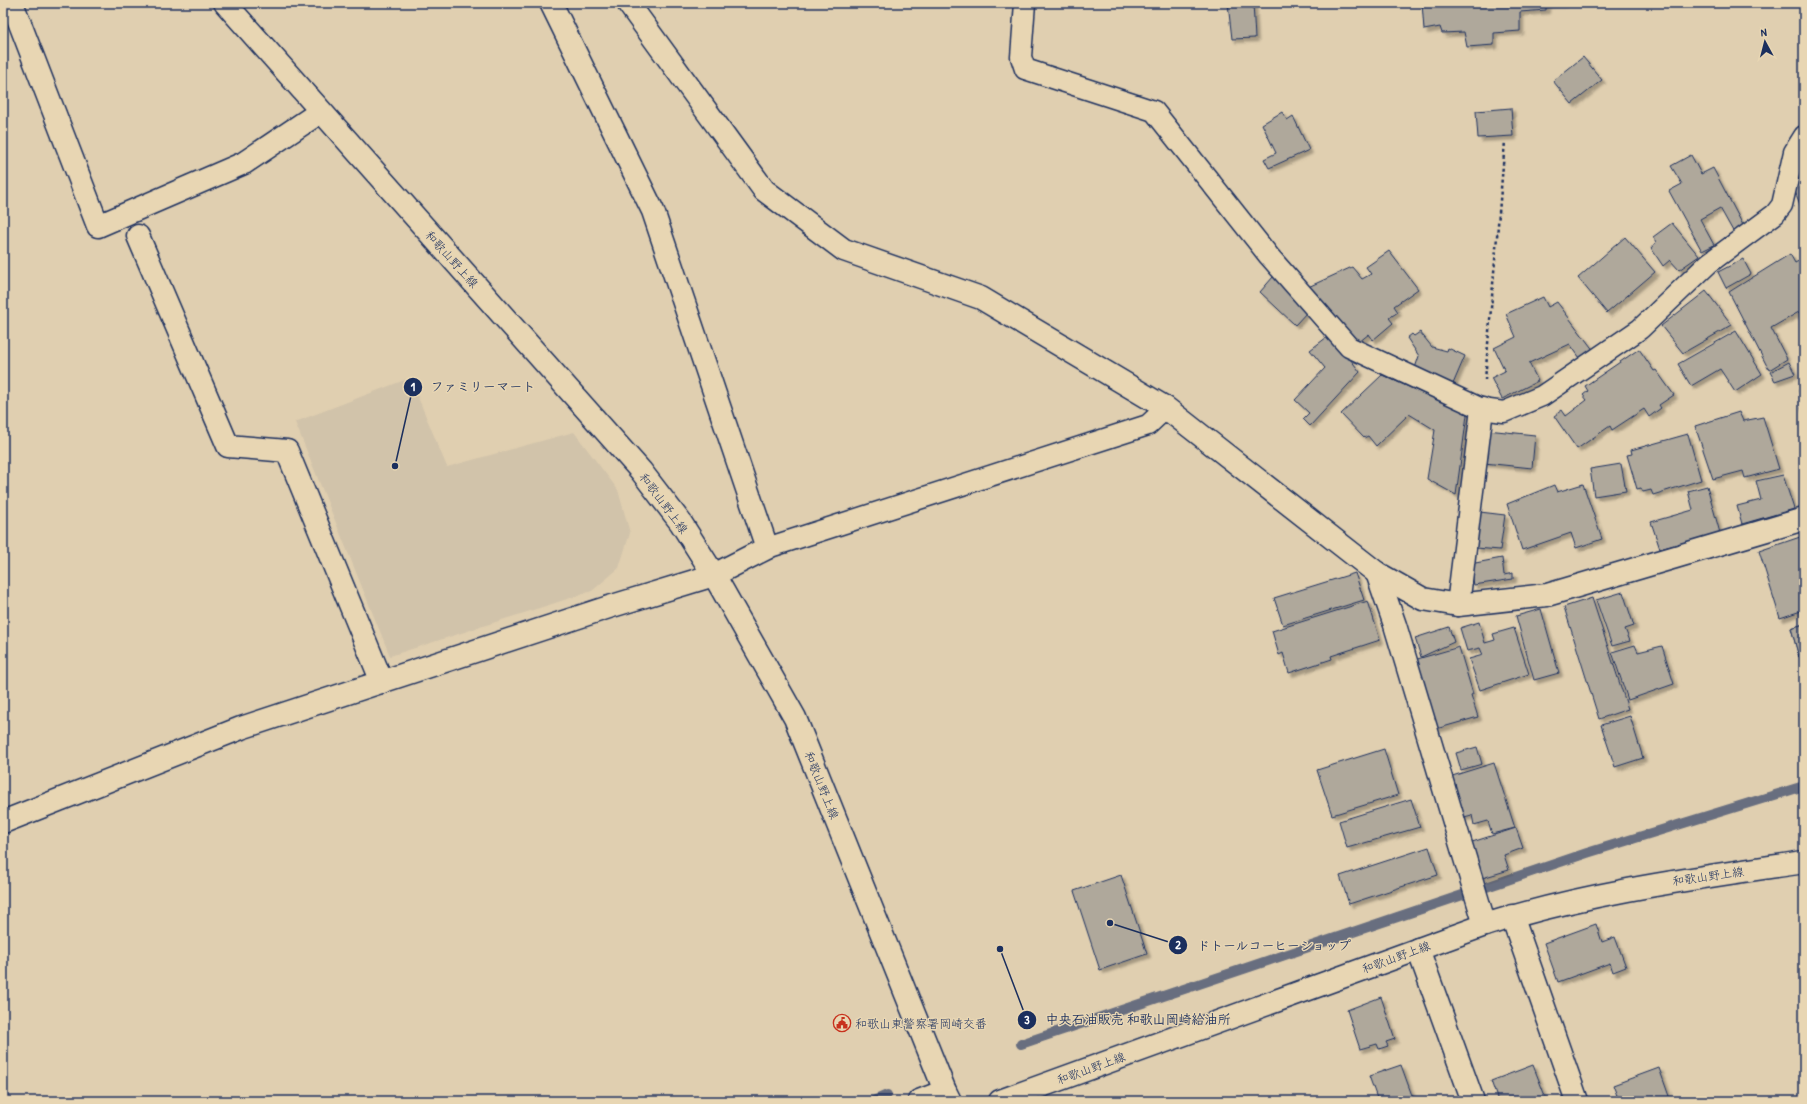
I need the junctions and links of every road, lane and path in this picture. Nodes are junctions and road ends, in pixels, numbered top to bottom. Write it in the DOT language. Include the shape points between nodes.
graph roads {
  1 [pos="12,3"];
  2 [pos="225,3"];
  3 [pos="552,3"];
  4 [pos="628,3"];
  5 [pos="1025,3"];
  6 [pos="320,112"];
  7 [pos="1804,136"];
  8 [pos="1506,141"];
  9 [pos="138,236"];
  10 [pos="1166,408"];
  11 [pos="1482,409"];
  12 [pos="1804,519"];
  13 [pos="767,548"];
  14 [pos="1377,573"];
  15 [pos="714,574"];
  16 [pos="1458,605"];
  17 [pos="382,682"];
  18 [pos="3,822"];
  19 [pos="1804,862"];
  20 [pos="1512,916"];
  21 [pos="1486,925"];
  22 [pos="1418,949"];
  23 [pos="947,1096"];
  24 [pos="920,1101"];
  25 [pos="1000,1101"];
  26 [pos="1472,1101"];
  27 [pos="1577,1101"];
  1 -- 6 [label="street" via="98,226 244,163"];
  2 -- 6 [label="street, 和歌山野上線"];
  3 -- 13 [label="street" via="653,211"];
  4 -- 10 [label="street" via="764,190 831,241 844,250 981,298"];
  5 -- 11 [label="lane" via="1021,57 1025,69 1154,110 1269,256 1349,347"];
  6 -- 15 [label="street, 和歌山野上線" via="641,471 681,523"];
  7 -- 11 [label="lane" via="1794,152 1782,205 1775,214 1709,263 1640,329 1542,396 1504,412"];
  8 -- 11 [label="path"];
  9 -- 17 [label="street" via="228,446 287,451"];
  10 -- 13 [label="lane" via="1148,425"];
  10 -- 14 [label="street"];
  11 -- 16 [label="street"];
  12 -- 16 [label="street" via="1547,595"];
  13 -- 15 [label="street"];
  14 -- 16 [label="street" via="1423,599"];
  14 -- 21 [label="street"];
  15 -- 17 [label="street"];
  15 -- 23 [label="street, 和歌山野上線" via="795,718"];
  17 -- 18 [label="street" via="241,728"];
  19 -- 20 [label="street, 和歌山野上線" via="1668,882"];
  20 -- 21 [label="street, 和歌山野上線"];
  20 -- 27 [label="street"];
  21 -- 22 [label="street, 和歌山野上線"];
  22 -- 25 [label="street, 和歌山野上線"];
  22 -- 26 [label="street"];
  23 -- 24 [label="street"];
}
